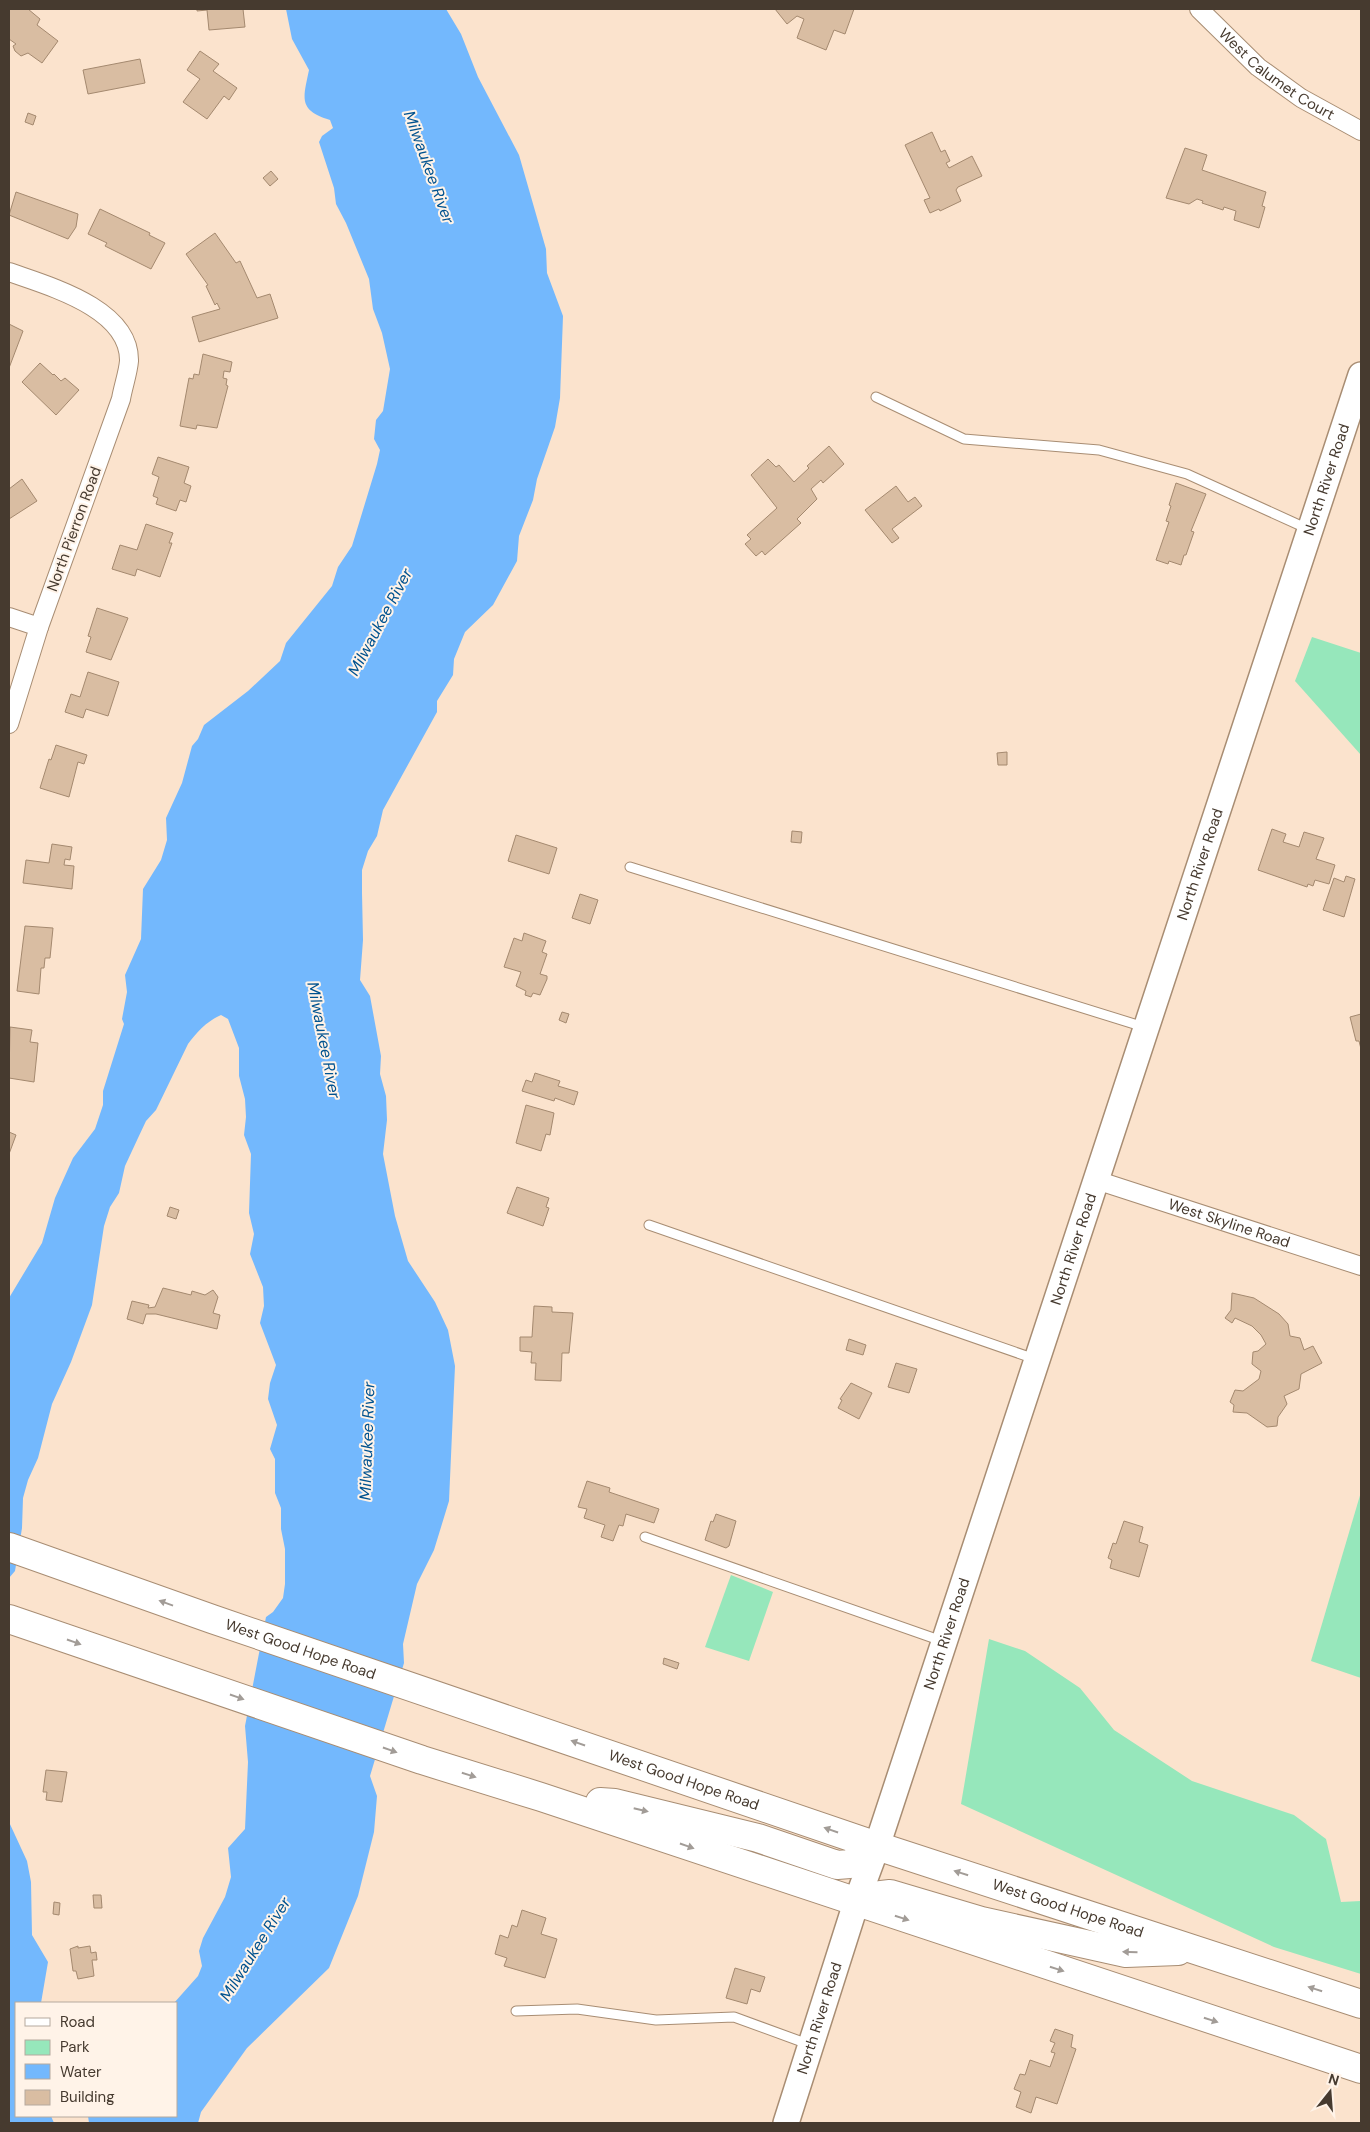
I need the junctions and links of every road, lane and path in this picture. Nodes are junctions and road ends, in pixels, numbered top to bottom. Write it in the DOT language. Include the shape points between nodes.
graph roads {
  1 [pos="1199,9"];
  2 [pos="1361,132"];
  3 [pos="9,272"];
  4 [pos="1361,375"];
  5 [pos="876,397"];
  6 [pos="1310,530"];
  7 [pos="9,616"];
  8 [pos="39,627"];
  9 [pos="9,724"];
  10 [pos="630,867"];
  11 [pos="1146,1028"];
  12 [pos="1096,1180"];
  13 [pos="649,1225"];
  14 [pos="1361,1266"];
  15 [pos="1037,1360"];
  16 [pos="645,1537"];
  17 [pos="9,1547"];
  18 [pos="18,1623"];
  19 [pos="944,1642"];
  20 [pos="541,1797"];
  21 [pos="877,1846"];
  22 [pos="856,1903"];
  23 [pos="1196,1950"];
  24 [pos="1361,2004"];
  25 [pos="516,2011"];
  26 [pos="811,2045"];
  27 [pos="1361,2069"];
  28 [pos="786,2123"];
  1 -- 2 [label="street, West Calumet Court" via="1258,67 1301,98"];
  3 -- 8 [label="street, North Pierron Road" via="73,296 105,315 122,333 129,360 121,399"];
  4 -- 6 [label="street, North River Road"];
  5 -- 6 [label="lane" via="964,439 1099,450 1187,474"];
  6 -- 11 [label="street, North River Road"];
  7 -- 8 [label="street"];
  8 -- 9 [label="street, North Pierron Road"];
  10 -- 11 [label="lane"];
  11 -- 12 [label="street, North River Road"];
  12 -- 14 [label="street, West Skyline Road"];
  12 -- 15 [label="street, North River Road"];
  13 -- 15 [label="lane"];
  15 -- 19 [label="street, North River Road"];
  16 -- 19 [label="lane"];
  21 -- 17 [label="main road, West Good Hope Road, one-way"];
  18 -- 20 [label="main road, one-way"];
  19 -- 21 [label="street, North River Road"];
  20 -- 21 [label="main road, one-way" via="615,1804 758,1838 837,1865 850,1864"];
  20 -- 22 [label="main road, one-way"];
  21 -- 22 [label="street, North River Road"];
  23 -- 21 [label="main road, West Good Hope Road, one-way"];
  23 -- 22 [label="main road, one-way" via="1126,1953 981,1921 890,1894"];
  22 -- 26 [label="street, North River Road"];
  22 -- 27 [label="main road, one-way"];
  24 -- 23 [label="main road, West Good Hope Road, one-way"];
  25 -- 26 [label="lane" via="577,2009 656,2020 734,2017"];
  26 -- 28 [label="street, North River Road"];
}
